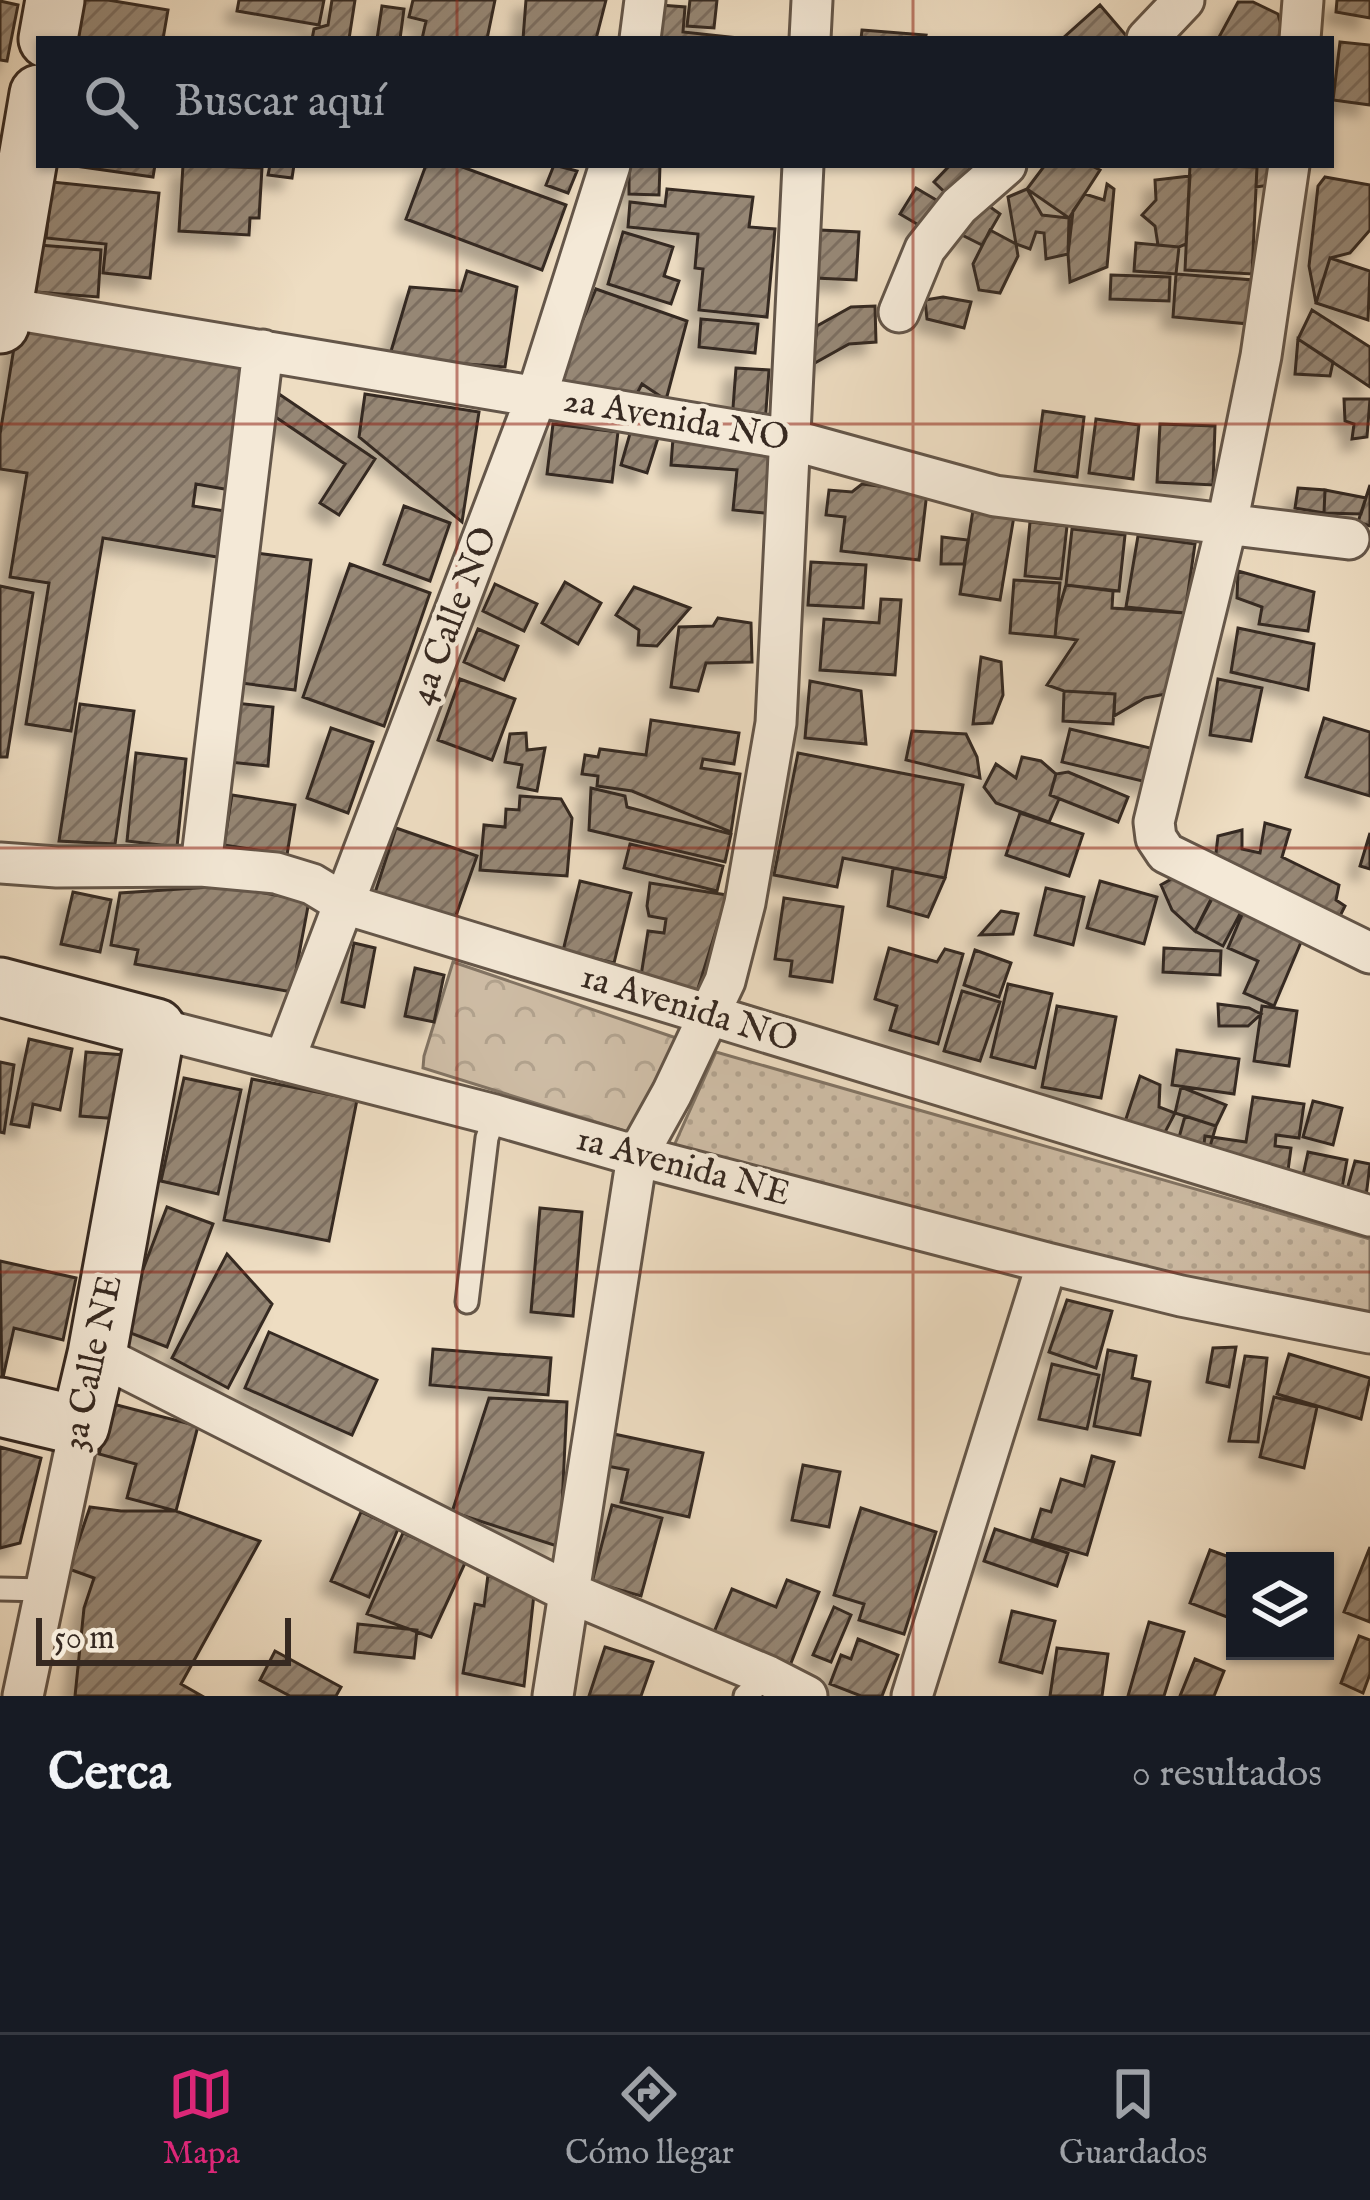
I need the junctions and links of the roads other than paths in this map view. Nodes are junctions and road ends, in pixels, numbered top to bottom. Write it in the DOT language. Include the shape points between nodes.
graph roads {
  1 [pos="55,0"];
  2 [pos="644,0"];
  3 [pos="812,0"];
  4 [pos="1184,0"];
  5 [pos="1303,0"];
  6 [pos="49,36"];
  7 [pos="640,36"];
  8 [pos="810,36"];
  9 [pos="1150,36"];
  10 [pos="1300,36"];
  11 [pos="36,111"];
  12 [pos="609,168"];
  13 [pos="803,168"];
  14 [pos="1003,168"];
  15 [pos="1289,168"];
  16 [pos="899,312"];
  17 [pos="1,313"];
  18 [pos="263,350"];
  19 [pos="537,395"];
  20 [pos="788,439"];
  21 [pos="1227,524"];
  22 [pos="1349,539"];
  23 [pos="0,862"];
  24 [pos="201,866"];
  25 [pos="345,904"];
  26 [pos="1370,953"];
  27 [pos="0,988"];
  28 [pos="710,1015"];
  29 [pos="156,1028"];
  30 [pos="284,1061"];
  31 [pos="495,1115"];
  32 [pos="637,1156"];
  33 [pos="1370,1216"];
  34 [pos="1047,1263"];
  35 [pos="467,1302"];
  36 [pos="1366,1334"];
  37 [pos="97,1354"];
  38 [pos="0,1408"];
  39 [pos="80,1426"];
  40 [pos="0,1589"];
  41 [pos="45,1590"];
  42 [pos="568,1592"];
  43 [pos="756,1686"];
  44 [pos="23,1696"];
  45 [pos="553,1696"];
  46 [pos="807,1696"];
  47 [pos="912,1696"];
  1 -- 6 [label="main road"];
  2 -- 7 [label="street"];
  3 -- 8 [label="street"];
  4 -- 9 [label="street"];
  5 -- 10 [label="street"];
  11 -- 17 [label="main road"];
  12 -- 19 [label="street, 4a Calle NO"];
  13 -- 20 [label="street"];
  14 -- 16 [label="street" via="925,249"];
  15 -- 21 [label="street"];
  17 -- 18 [label="street, 2a Avenida NO"];
  18 -- 19 [label="street, 2a Avenida NO"];
  18 -- 24 [label="street"];
  19 -- 20 [label="street, 2a Avenida NO"];
  19 -- 25 [label="street, 4a Calle NO"];
  20 -- 21 [label="street, 2a Avenida NO" via="995,496"];
  20 -- 28 [label="street" via="776,723 745,903"];
  21 -- 22 [label="street, 2a Avenida NO"];
  21 -- 26 [label="street" via="1156,838 1166,853"];
  23 -- 24 [label="street, 1a Avenida NO"];
  24 -- 25 [label="street, 1a Avenida NO" via="275,873"];
  25 -- 28 [label="street, 1a Avenida NO"];
  25 -- 30 [label="street, 4a Calle NO"];
  27 -- 29 [label="main road, 1a Avenida NE"];
  28 -- 32 [label="street"];
  28 -- 33 [label="street, 1a Avenida NO"];
  29 -- 30 [label="street, 1a Avenida NE"];
  29 -- 37 [label="main road, 3a Calle NE"];
  30 -- 31 [label="street, 1a Avenida NE"];
  31 -- 32 [label="street, 1a Avenida NE"];
  31 -- 35 [label="lane"];
  32 -- 34 [label="street, 1a Avenida NE"];
  32 -- 42 [label="street"];
  34 -- 36 [label="street, 1a Avenida NE"];
  34 -- 47 [label="street"];
  37 -- 39 [label="main road, 3a Calle NE"];
  37 -- 42 [label="street"];
  38 -- 39 [label="main road"];
  39 -- 41 [label="street, 3a Calle NE"];
  40 -- 41 [label="lane"];
  41 -- 44 [label="street, 3a Calle NE"];
  42 -- 43 [label="street"];
  42 -- 45 [label="street"];
  43 -- 46 [label="street"];
}
